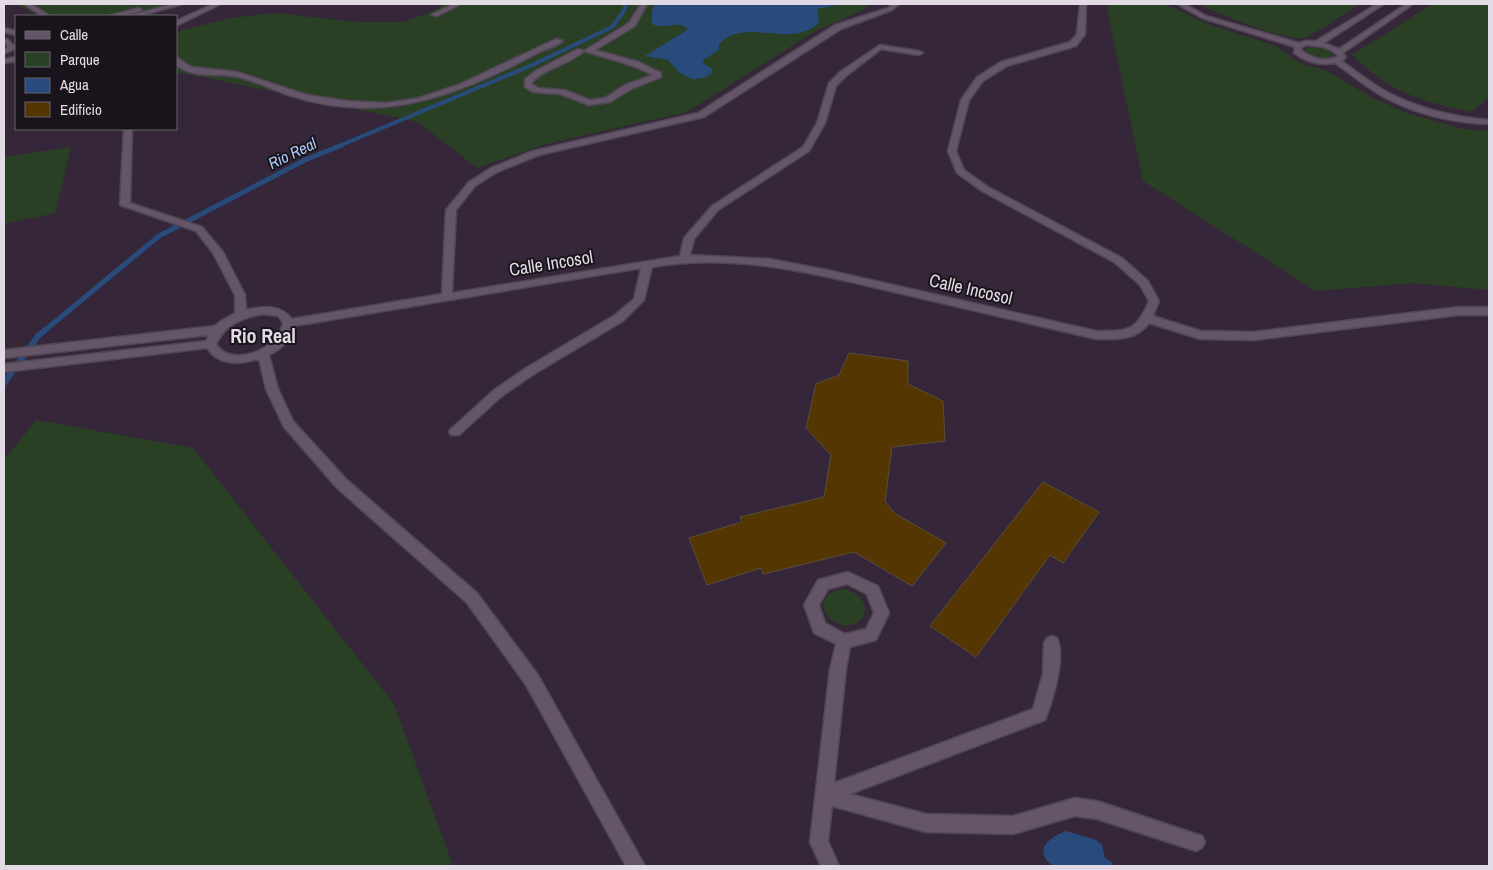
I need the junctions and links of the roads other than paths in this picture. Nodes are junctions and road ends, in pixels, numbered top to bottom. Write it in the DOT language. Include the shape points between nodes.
graph roads {
  1 [pos="27,4"];
  2 [pos="161,4"];
  3 [pos="180,4"];
  4 [pos="218,4"];
  5 [pos="458,4"];
  6 [pos="644,4"];
  7 [pos="896,4"];
  8 [pos="1083,4"];
  9 [pos="1180,4"];
  10 [pos="1381,4"];
  11 [pos="1410,4"];
  12 [pos="435,14"];
  13 [pos="44,15"];
  14 [pos="116,15"];
  15 [pos="136,15"];
  16 [pos="178,23"];
  17 [pos="8,41"];
  18 [pos="559,41"];
  19 [pos="1317,44"];
  20 [pos="1298,46"];
  21 [pos="581,51"];
  22 [pos="4,52"];
  23 [pos="1339,52"];
  24 [pos="919,53"];
  25 [pos="1337,61"];
  26 [pos="178,62"];
  27 [pos="1489,122"];
  28 [pos="128,130"];
  29 [pos="684,258"];
  30 [pos="647,264"];
  31 [pos="447,296"];
  32 [pos="1489,311"];
  33 [pos="241,314"];
  34 [pos="1147,318"];
  35 [pos="289,323"];
  36 [pos="217,330"];
  37 [pos="210,344"];
  38 [pos="4,354"];
  39 [pos="263,354"];
  40 [pos="4,368"];
  41 [pos="455,432"];
  42 [pos="844,641"];
  43 [pos="1052,643"];
  44 [pos="824,795"];
  45 [pos="1196,842"];
  46 [pos="636,866"];
  47 [pos="830,866"];
  1 -- 13 [label="street"];
  2 -- 14 [label="street"];
  3 -- 15 [label="street"];
  4 -- 16 [label="street"];
  5 -- 12 [label="street"];
  6 -- 21 [label="street" via="632,24 588,50 654,70 658,75 652,80 628,87 607,100 589,103 561,92 536,90 528,84 539,72"];
  7 -- 31 [label="street" via="838,28 701,115 536,154 494,170 472,184 451,210"];
  8 -- 34 [label="street" via="1081,34 1073,44 1004,64 980,79 965,100 952,151 960,171 985,189 1118,260 1144,283 1154,301"];
  9 -- 20 [label="street" via="1204,17"];
  10 -- 19 [label="street"];
  11 -- 23 [label="street"];
  17 -- 22 [label="street" via="13,46"];
  18 -- 26 [label="street" via="447,91 399,104 344,104 304,96 235,73 188,69"];
  19 -- 20 [label="street"];
  19 -- 23 [label="street"];
  20 -- 25 [label="street" via="1300,54 1310,59"];
  23 -- 25 [label="street" via="1342,57"];
  24 -- 29 [label="street" via="880,47 843,74 832,85 821,123 806,149 715,208 689,238"];
  25 -- 27 [label="street" via="1386,95 1471,122"];
  28 -- 33 [label="street" via="125,205 199,229 218,252 240,295"];
  29 -- 30 [label="street, Calle Incosol"];
  29 -- 34 [label="street, Calle Incosol" via="770,262 1096,335 1128,335 1138,330"];
  30 -- 31 [label="street, Calle Incosol"];
  30 -- 41 [label="street" via="639,300 619,318 498,393"];
  31 -- 35 [label="street, Calle Incosol"];
  32 -- 34 [label="street" via="1459,311 1254,336 1200,335"];
  33 -- 35 [label="street" via="263,310 281,313"];
  33 -- 36 [label="street"];
  35 -- 39 [label="street" via="287,334"];
  36 -- 37 [label="street"];
  36 -- 38 [label="street"];
  37 -- 39 [label="street" via="213,352 234,360"];
  37 -- 40 [label="street"];
  39 -- 46 [label="street" via="272,389 288,424 342,484 472,598 532,680"];
  42 -- 42 [label="street" via="819,628 811,604 823,584 848,578 872,590 882,613 871,634"];
  42 -- 44 [label="street"];
  43 -- 44 [label="street" via="1051,674 1039,714"];
  44 -- 45 [label="street" via="934,824 1013,825 1075,806"];
  44 -- 47 [label="street" via="819,842"];
}
